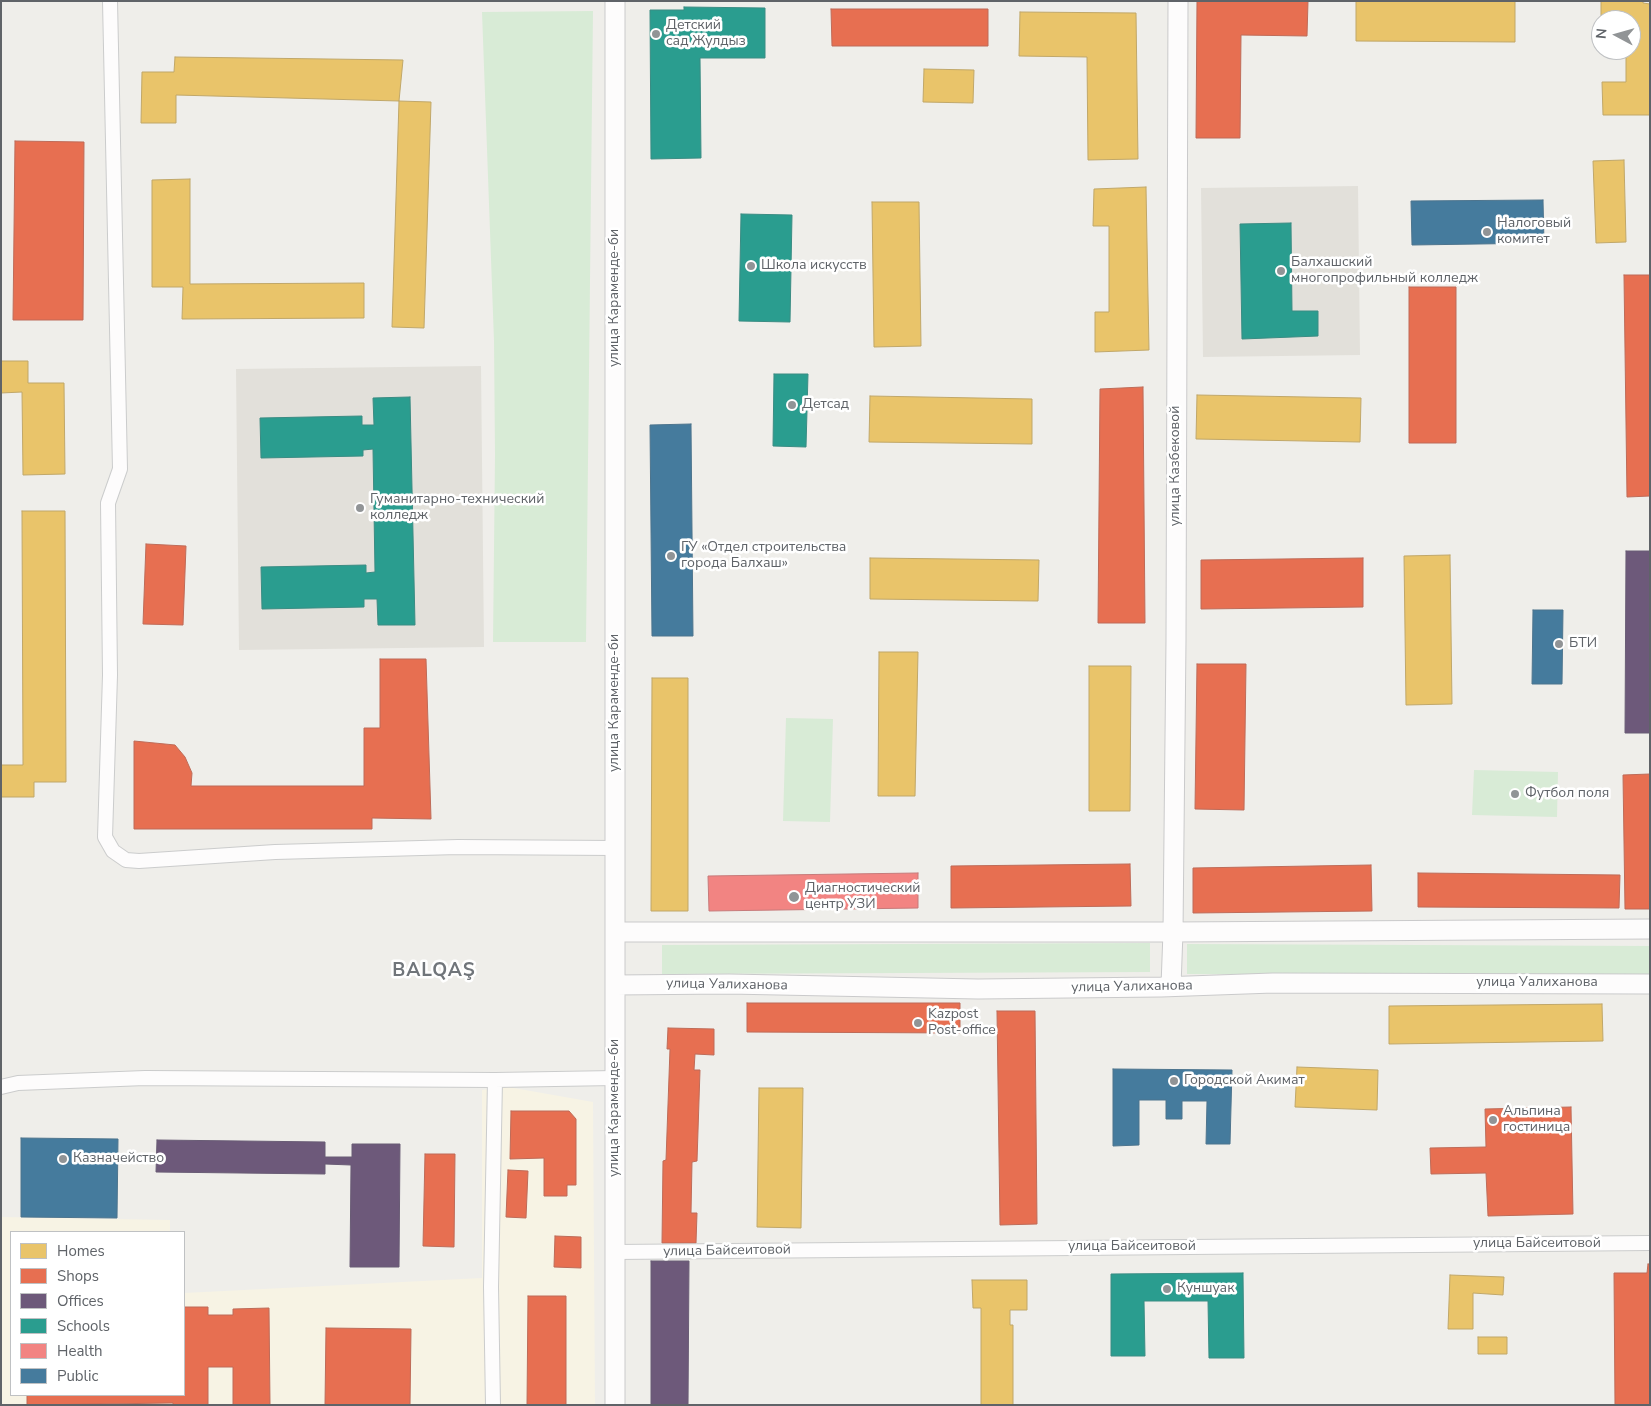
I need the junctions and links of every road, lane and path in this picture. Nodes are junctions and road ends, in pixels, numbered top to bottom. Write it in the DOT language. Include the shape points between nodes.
graph roads {
  1 [pos="110,1"];
  2 [pos="615,1"];
  3 [pos="1178,1"];
  4 [pos="615,848"];
  5 [pos="1650,929"];
  6 [pos="615,932"];
  7 [pos="1173,932"];
  8 [pos="615,984"];
  9 [pos="1650,984"];
  10 [pos="1171,986"];
  11 [pos="615,1078"];
  12 [pos="495,1080"];
  13 [pos="1,1087"];
  14 [pos="1650,1243"];
  15 [pos="615,1252"];
  16 [pos="493,1405"];
  17 [pos="615,1405"];
  1 -- 4 [label="street" via="120,469 108,503 110,675 105,836 113,851 126,860 139,861 275,852 458,847"];
  2 -- 4 [label="street, улица Караменде-би"];
  3 -- 7 [label="street, улица Казбековой"];
  4 -- 6 [label="street, улица Караменде-би"];
  5 -- 7 [label="street"];
  6 -- 7 [label="street"];
  6 -- 8 [label="street, улица Караменде-би"];
  7 -- 10 [label="street, улица Казбековой"];
  8 -- 10 [label="street, улица Уалиханова" via="978,989"];
  8 -- 11 [label="street, улица Караменде-би"];
  9 -- 10 [label="street, улица Уалиханова" via="1273,983"];
  11 -- 12 [label="street"];
  11 -- 15 [label="street, улица Караменде-би"];
  12 -- 13 [label="street" via="145,1078 18,1083"];
  12 -- 16 [label="street" via="491,1287"];
  14 -- 15 [label="street, улица Байсеитовой"];
  15 -- 17 [label="street, улица Караменде-би"];
}
